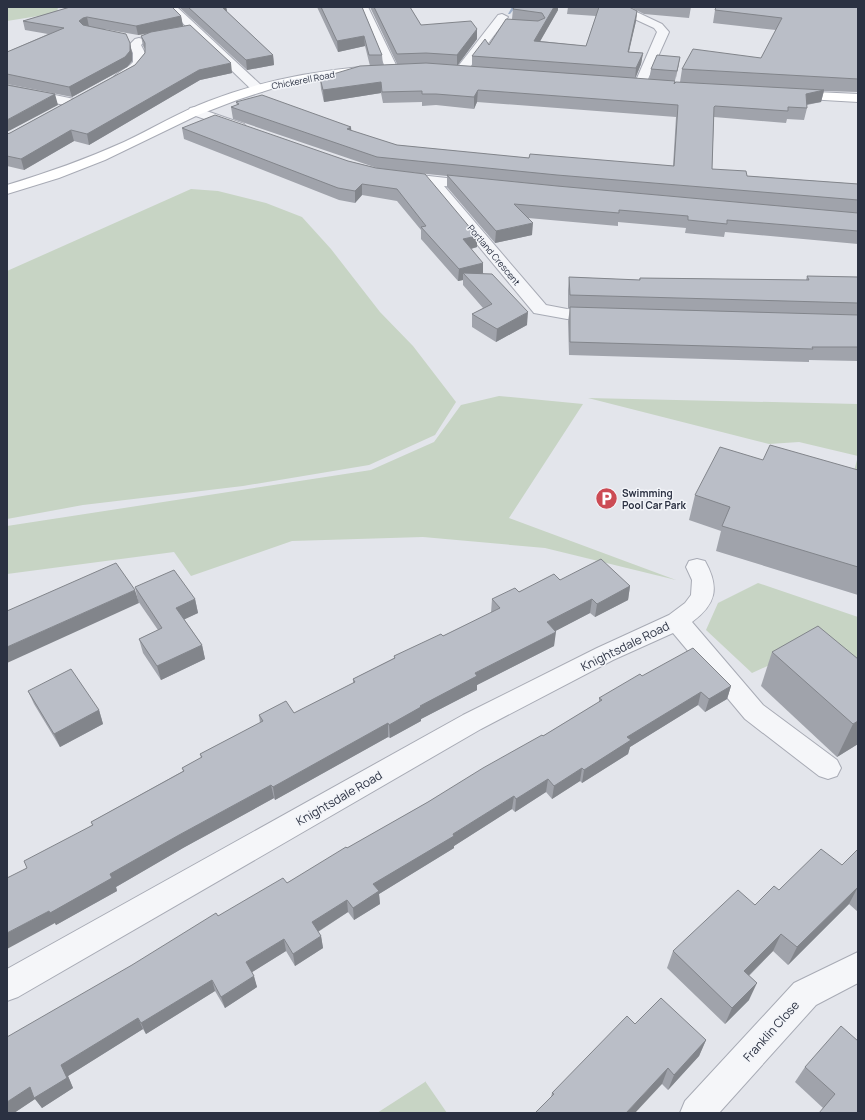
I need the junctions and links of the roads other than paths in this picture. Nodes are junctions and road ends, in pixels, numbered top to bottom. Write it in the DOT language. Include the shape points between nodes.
graph roads {
  1 [pos="171,7"];
  2 [pos="363,7"];
  3 [pos="617,7"];
  4 [pos="503,22"];
  5 [pos="194,29"];
  6 [pos="179,32"];
  7 [pos="125,38"];
  8 [pos="399,69"];
  9 [pos="447,71"];
  10 [pos="460,72"];
  11 [pos="476,73"];
  12 [pos="109,84"];
  13 [pos="625,84"];
  14 [pos="640,85"];
  15 [pos="655,86"];
  16 [pos="7,89"];
  17 [pos="258,89"];
  18 [pos="782,94"];
  19 [pos="88,95"];
  20 [pos="858,98"];
  21 [pos="74,103"];
  22 [pos="61,110"];
  23 [pos="195,111"];
  24 [pos="253,132"];
  25 [pos="392,175"];
  26 [pos="431,180"];
  27 [pos="493,186"];
  28 [pos="7,190"];
  29 [pos="614,316"];
  30 [pos="697,567"];
  31 [pos="677,621"];
  32 [pos="828,768"];
  33 [pos="858,967"];
  34 [pos="7,986"];
  35 [pos="697,1113"];
  1 -- 5 [label="street"];
  2 -- 8 [label="street"];
  3 -- 14 [label="street" via="658,26 664,32"];
  4 -- 10 [label="street"];
  5 -- 6 [label="street"];
  5 -- 17 [label="street"];
  7 -- 12 [label="street" via="144,39 135,45 139,63"];
  8 -- 17 [label="main road, Chickerell Road" via="313,77"];
  9 -- 10 [label="main road"];
  10 -- 11 [label="main road"];
  13 -- 14 [label="main road"];
  14 -- 15 [label="main road"];
  16 -- 21 [label="street"];
  17 -- 23 [label="main road, Chickerell Road"];
  18 -- 20 [label="main road"];
  19 -- 21 [label="street"];
  21 -- 22 [label="street"];
  23 -- 24 [label="street"];
  23 -- 28 [label="main road, Chickerell Road" via="109,154"];
  25 -- 26 [label="street"];
  26 -- 27 [label="street"];
  26 -- 29 [label="street, Portland Crescent" via="540,308 567,314"];
  30 -- 31 [label="street, Knightsdale Road" via="703,580 702,597 693,609"];
  31 -- 32 [label="street, Knightsdale Road" via="754,712"];
  31 -- 34 [label="street, Knightsdale Road" via="605,654 472,722"];
  33 -- 35 [label="street, Franklin Close" via="805,994"];
}
